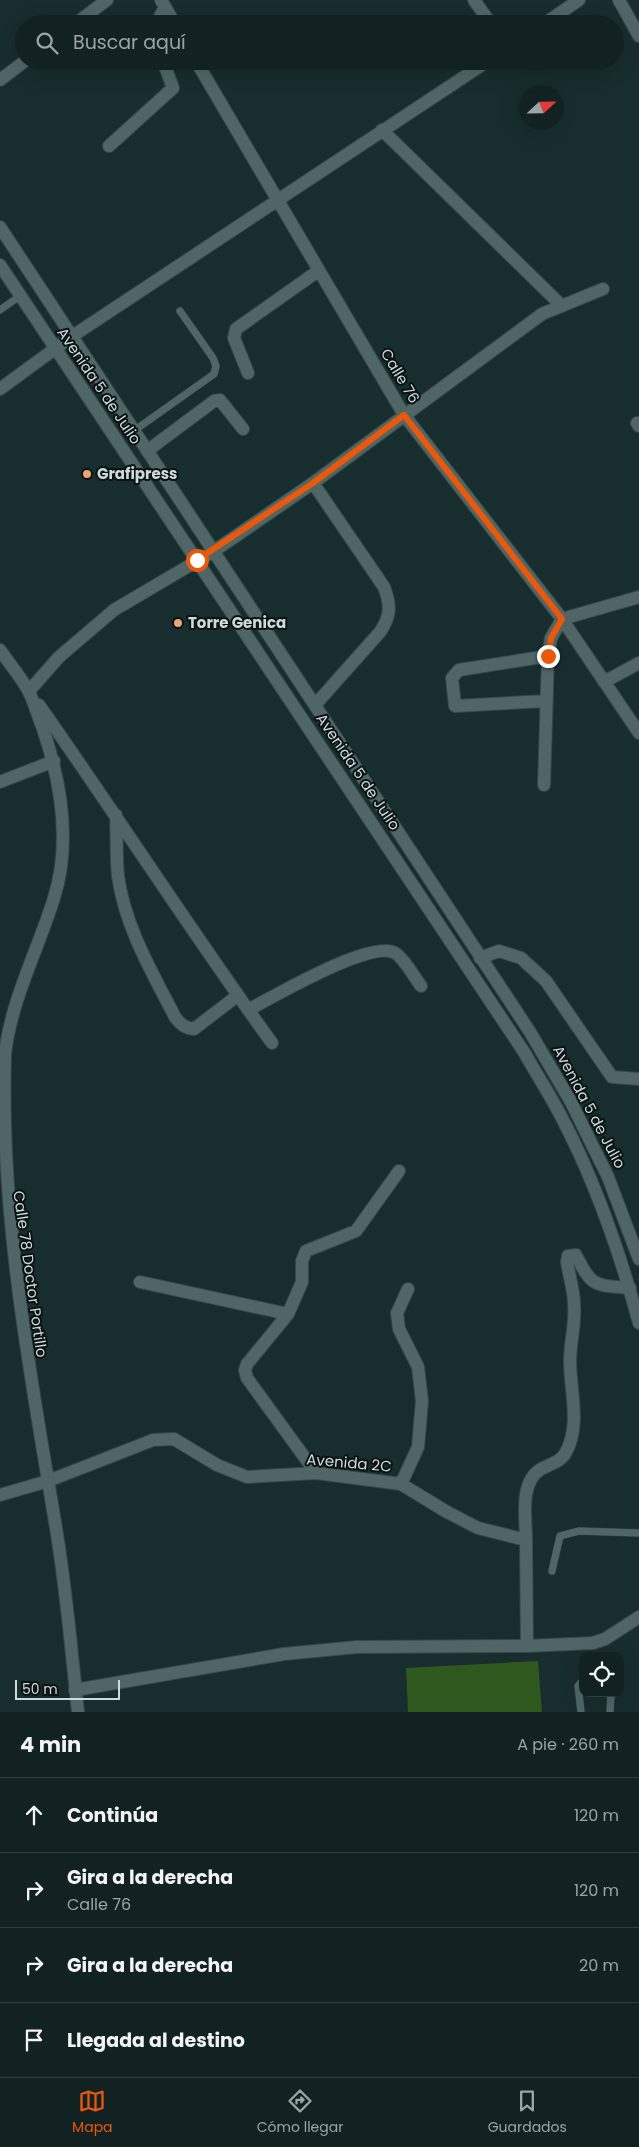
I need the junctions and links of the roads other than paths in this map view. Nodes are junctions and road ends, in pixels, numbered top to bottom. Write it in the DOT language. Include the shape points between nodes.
graph roads {
  1 [pos="107,0"];
  2 [pos="474,0"];
  3 [pos="579,0"];
  4 [pos="618,0"];
  5 [pos="163,4"];
  6 [pos="87,15"];
  7 [pos="170,15"];
  8 [pos="485,15"];
  9 [pos="557,15"];
  10 [pos="639,36"];
  11 [pos="15,69"];
  12 [pos="168,70"];
  13 [pos="201,70"];
  14 [pos="474,70"];
  15 [pos="0,80"];
  16 [pos="382,130"];
  17 [pos="109,146"];
  18 [pos="276,200"];
  19 [pos="0,228"];
  20 [pos="0,265"];
  21 [pos="318,271"];
  22 [pos="603,289"];
  23 [pos="20,296"];
  24 [pos="562,306"];
  25 [pos="0,310"];
  26 [pos="180,311"];
  27 [pos="71,337"];
  28 [pos="55,350"];
  29 [pos="248,373"];
  30 [pos="0,389"];
  31 [pos="404,415"];
  32 [pos="243,429"];
  33 [pos="135,430"];
  34 [pos="147,451"];
  35 [pos="313,483"];
  36 [pos="214,551"];
  37 [pos="197,560"];
  38 [pos="639,596"];
  39 [pos="562,619"];
  40 [pos="0,650"];
  41 [pos="548,656"];
  42 [pos="639,663"];
  43 [pos="604,682"];
  44 [pos="29,691"];
  45 [pos="546,701"];
  46 [pos="315,705"];
  47 [pos="639,733"];
  48 [pos="54,761"];
  49 [pos="0,782"];
  50 [pos="544,784"];
  51 [pos="116,815"];
  52 [pos="480,958"];
  53 [pos="422,986"];
  54 [pos="237,996"];
  55 [pos="248,1010"];
  56 [pos="6,1016"];
  57 [pos="272,1044"];
  58 [pos="639,1079"];
  59 [pos="399,1171"];
  60 [pos="639,1259"];
  61 [pos="140,1282"];
  62 [pos="630,1288"];
  63 [pos="408,1290"];
  64 [pos="288,1314"];
  65 [pos="639,1323"];
  66 [pos="316,1473"];
  67 [pos="48,1481"];
  68 [pos="401,1484"];
  69 [pos="0,1495"];
  70 [pos="639,1533"];
  71 [pos="526,1540"];
  72 [pos="552,1571"];
  73 [pos="639,1617"];
  74 [pos="527,1646"];
  75 [pos="579,1685"];
  76 [pos="75,1690"];
  77 [pos="611,1697"];
  78 [pos="78,1712"];
  79 [pos="580,1712"];
  80 [pos="610,1712"];
  1 -- 6 [label="street"];
  2 -- 8 [label="street"];
  3 -- 9 [label="street"];
  4 -- 10 [label="street"];
  5 -- 7 [label="street"];
  11 -- 15 [label="street"];
  12 -- 17 [label="street" via="173,88"];
  13 -- 18 [label="street, Calle 76"];
  14 -- 16 [label="street"];
  16 -- 18 [label="street"];
  16 -- 24 [label="street"];
  18 -- 21 [label="street, Calle 76"];
  18 -- 27 [label="street"];
  19 -- 27 [label="street, Avenida 5 de Julio"];
  20 -- 23 [label="street, Avenida 5 de Julio"];
  21 -- 29 [label="street" via="236,329 234,338"];
  21 -- 31 [label="street, Calle 76"];
  22 -- 24 [label="street"];
  23 -- 25 [label="lane"];
  23 -- 28 [label="street, Avenida 5 de Julio"];
  24 -- 31 [label="street" via="542,314"];
  26 -- 33 [label="lane" via="213,358 214,374"];
  27 -- 28 [label="street"];
  27 -- 33 [label="street, Avenida 5 de Julio"];
  28 -- 30 [label="street"];
  28 -- 37 [label="street, Avenida 5 de Julio"];
  31 -- 35 [label="street"];
  31 -- 39 [label="street, Calle 76"];
  32 -- 34 [label="street" via="220,400 214,401"];
  33 -- 34 [label="street, Avenida 5 de Julio"];
  34 -- 36 [label="street, Avenida 5 de Julio"];
  35 -- 36 [label="street"];
  35 -- 46 [label="street" via="384,587 390,602 388,620 380,632"];
  36 -- 37 [label="street"];
  36 -- 46 [label="street, Avenida 5 de Julio"];
  37 -- 44 [label="street" via="114,610 59,656"];
  37 -- 62 [label="street, Avenida 5 de Julio" via="524,1052 564,1122 591,1180"];
  38 -- 39 [label="street"];
  39 -- 41 [label="street" via="551,638"];
  39 -- 43 [label="street, Calle 76"];
  40 -- 44 [label="street, Calle 78 Doctor Portillo"];
  41 -- 45 [label="street"];
  41 -- 45 [label="street" via="459,670 452,678 456,706"];
  42 -- 43 [label="street"];
  43 -- 47 [label="street, Calle 76"];
  44 -- 48 [label="street, Calle 78 Doctor Portillo"];
  44 -- 51 [label="street"];
  45 -- 50 [label="street"];
  46 -- 52 [label="street, Avenida 5 de Julio"];
  48 -- 49 [label="street"];
  48 -- 56 [label="street, Calle 78 Doctor Portillo" via="63,821 62,855 55,895"];
  51 -- 54 [label="street"];
  51 -- 54 [label="street" via="118,876 124,903 134,936 175,1017 180,1024 194,1029"];
  52 -- 58 [label="street" via="499,951 521,958 546,981 612,1077"];
  52 -- 60 [label="street, Avenida 5 de Julio" via="530,1032 571,1102 608,1177"];
  53 -- 55 [label="street" via="396,953 384,950 362,955 312,977"];
  54 -- 55 [label="street"];
  55 -- 57 [label="street"];
  56 -- 67 [label="street, Calle 78 Doctor Portillo" via="1,1189 11,1274"];
  59 -- 64 [label="street" via="356,1231 303,1255 302,1282"];
  61 -- 64 [label="street"];
  62 -- 65 [label="street, Avenida 5 de Julio"];
  62 -- 71 [label="street" via="598,1285 590,1280 576,1255 568,1256 574,1304 570,1362 574,1397 572,1436 559,1460 531,1477 527,1487"];
  63 -- 68 [label="street" via="397,1312 399,1329 418,1368 422,1401 418,1447"];
  64 -- 66 [label="street" via="246,1364 245,1370 247,1378"];
  66 -- 67 [label="street, Avenida 2C" via="248,1477 232,1472 183,1443 166,1438 153,1440"];
  66 -- 68 [label="street, Avenida 2C"];
  67 -- 69 [label="street, Avenida 2C"];
  67 -- 76 [label="street, Calle 78 Doctor Portillo" via="69,1616"];
  68 -- 71 [label="street, Avenida 2C" via="478,1528"];
  70 -- 72 [label="lane" via="579,1531 560,1536"];
  71 -- 74 [label="street"];
  73 -- 74 [label="street" via="593,1643"];
  74 -- 76 [label="street" via="357,1646 284,1654"];
  75 -- 79 [label="lane"];
  76 -- 78 [label="street, Calle 78 Doctor Portillo"];
  77 -- 80 [label="lane"];
}
